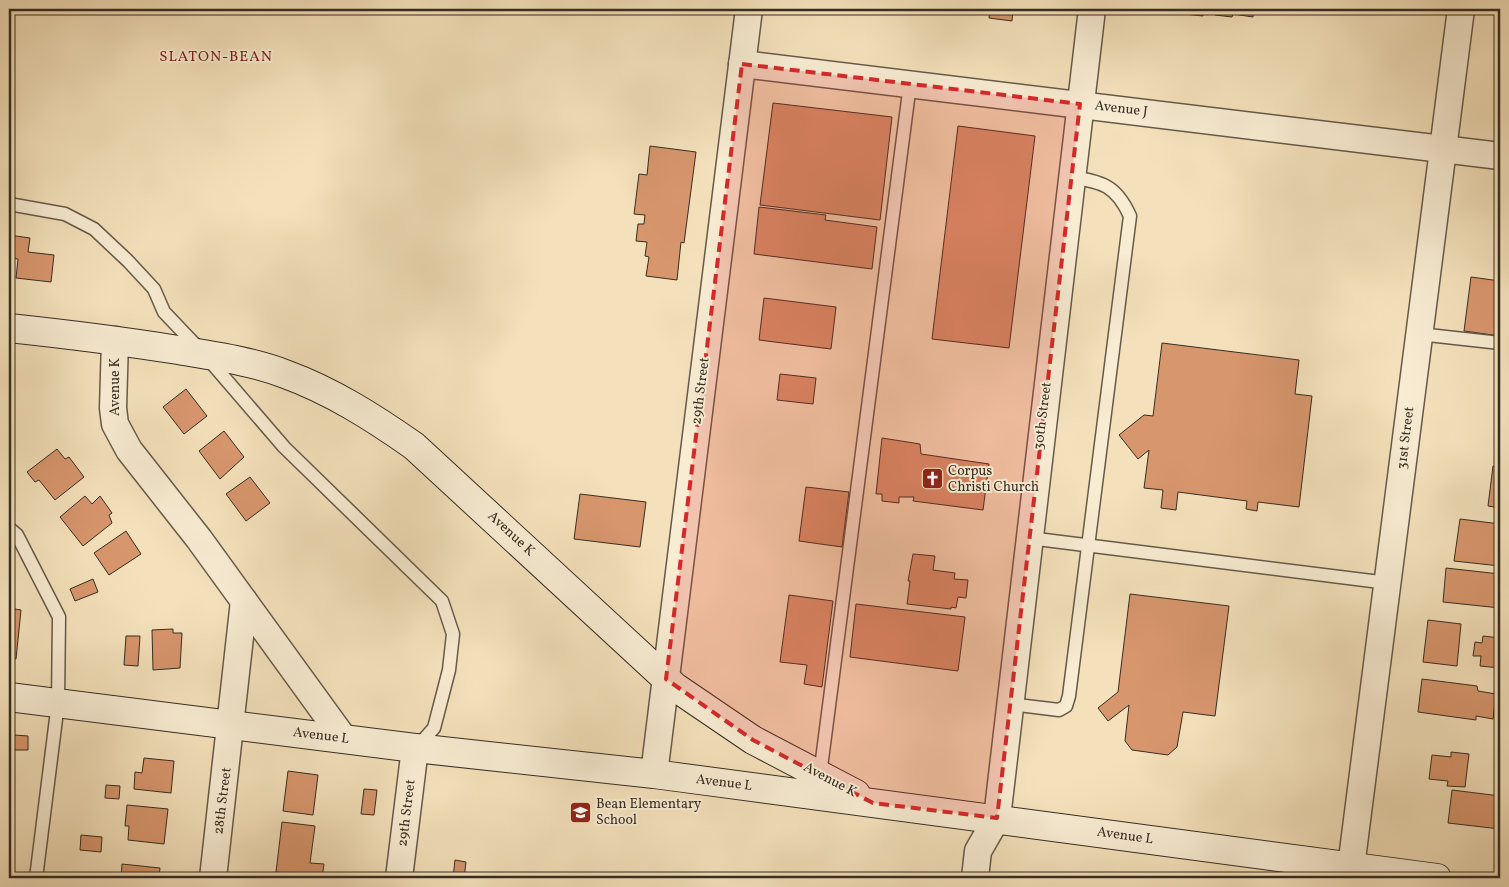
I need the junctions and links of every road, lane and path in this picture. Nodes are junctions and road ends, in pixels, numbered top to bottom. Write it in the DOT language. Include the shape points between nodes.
graph roads {
  1 [pos="749,9"];
  2 [pos="1092,9"];
  3 [pos="1461,9"];
  4 [pos="742,64"];
  5 [pos="910,84"];
  6 [pos="1080,104"];
  7 [pos="1443,149"];
  8 [pos="1500,156"];
  9 [pos="1071,177"];
  10 [pos="9,204"];
  11 [pos="9,328"];
  12 [pos="1419,334"];
  13 [pos="115,340"];
  14 [pos="1500,343"];
  15 [pos="204,354"];
  16 [pos="9,528"];
  17 [pos="1029,538"];
  18 [pos="1088,546"];
  19 [pos="1388,583"];
  20 [pos="244,602"];
  21 [pos="666,679"];
  22 [pos="9,697"];
  23 [pos="58,703"];
  24 [pos="1010,704"];
  25 [pos="232,724"];
  26 [pos="344,739"];
  27 [pos="415,748"];
  28 [pos="654,774"];
  29 [pos="820,775"];
  30 [pos="873,803"];
  31 [pos="997,818"];
  32 [pos="1351,867"];
  33 [pos="36,878"];
  34 [pos="213,878"];
  35 [pos="399,878"];
  36 [pos="975,878"];
  37 [pos="1437,878"];
  1 -- 4 [label="street, 29th Street"];
  2 -- 6 [label="street, 30th Street"];
  3 -- 7 [label="street, 31st Street"];
  4 -- 5 [label="street, Avenue J"];
  4 -- 21 [label="street, 29th Street"];
  5 -- 6 [label="street, Avenue J"];
  5 -- 29 [label="lane"];
  6 -- 7 [label="street, Avenue J"];
  6 -- 9 [label="street, 30th Street"];
  7 -- 8 [label="street, Avenue J"];
  7 -- 12 [label="street, 31st Street"];
  9 -- 17 [label="street, 30th Street"];
  9 -- 18 [label="lane" via="1109,187 1130,216"];
  10 -- 15 [label="lane" via="65,214 94,229 154,289 164,312"];
  11 -- 13 [label="street, Avenue K"];
  12 -- 14 [label="lane"];
  12 -- 19 [label="street, 31st Street"];
  13 -- 15 [label="street, Avenue K"];
  13 -- 20 [label="street, Avenue K" via="115,424 129,450"];
  15 -- 21 [label="street, Avenue K" via="236,359 285,374 370,415 414,446"];
  15 -- 27 [label="lane" via="284,447 442,601 453,634 449,670 434,728"];
  16 -- 23 [label="lane" via="21,542 59,617"];
  17 -- 18 [label="lane"];
  17 -- 24 [label="street, 30th Street"];
  18 -- 19 [label="lane"];
  18 -- 24 [label="lane" via="1066,706 1059,710"];
  19 -- 32 [label="street, 31st Street"];
  20 -- 25 [label="street"];
  20 -- 26 [label="street, Avenue K"];
  21 -- 28 [label="street, 29th Street"];
  21 -- 29 [label="street, Avenue K" via="703,708 753,740"];
  22 -- 23 [label="street, Avenue L"];
  23 -- 25 [label="street, Avenue L"];
  23 -- 33 [label="lane"];
  24 -- 31 [label="street, 30th Street"];
  25 -- 26 [label="street, Avenue L"];
  25 -- 34 [label="street, 28th Street"];
  26 -- 27 [label="street, Avenue L"];
  27 -- 28 [label="street, Avenue L"];
  27 -- 35 [label="street, 29th Street"];
  28 -- 30 [label="street, Avenue L"];
  29 -- 30 [label="street, Avenue K"];
  30 -- 31 [label="street, Avenue L"];
  31 -- 32 [label="street, Avenue L"];
  31 -- 36 [label="street, 30th Street" via="978,851"];
  32 -- 37 [label="street, Avenue L"];
}
